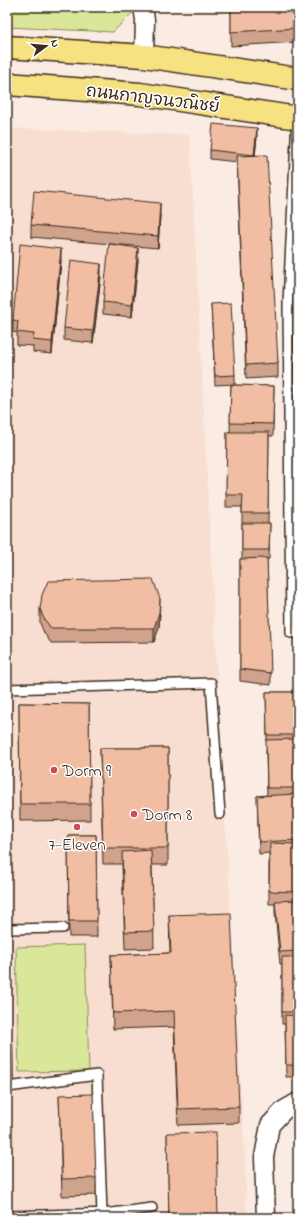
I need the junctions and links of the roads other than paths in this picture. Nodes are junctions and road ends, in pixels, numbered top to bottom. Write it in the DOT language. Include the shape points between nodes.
graph roads {
  1 [pos="143,7"];
  2 [pos="7,47"];
  3 [pos="144,56"];
  4 [pos="298,79"];
  5 [pos="7,84"];
  6 [pos="297,118"];
  7 [pos="294,514"];
  8 [pos="298,633"];
  9 [pos="7,689"];
  10 [pos="220,814"];
  11 [pos="62,928"];
  12 [pos="7,929"];
  13 [pos="7,1046"];
  14 [pos="8,1087"];
  15 [pos="298,1102"];
  16 [pos="152,1208"];
  17 [pos="102,1213"];
  18 [pos="7,1216"];
  19 [pos="266,1218"];
  1 -- 3 [label="street"];
  2 -- 3 [label="main road"];
  3 -- 4 [label="main road"];
  5 -- 6 [label="main road, ถนนกาญจนวณิชย์" via="140,94"];
  6 -- 7 [label="lane" via="288,303"];
  7 -- 8 [label="lane" via="291,634"];
  9 -- 10 [label="lane" via="211,683"];
  11 -- 12 [label="lane"];
  13 -- 14 [label="lane"];
  14 -- 17 [label="lane" via="97,1075"];
  15 -- 19 [label="street" via="284,1110 270,1125 264,1157"];
  16 -- 17 [label="lane"];
  17 -- 18 [label="lane"];
}
